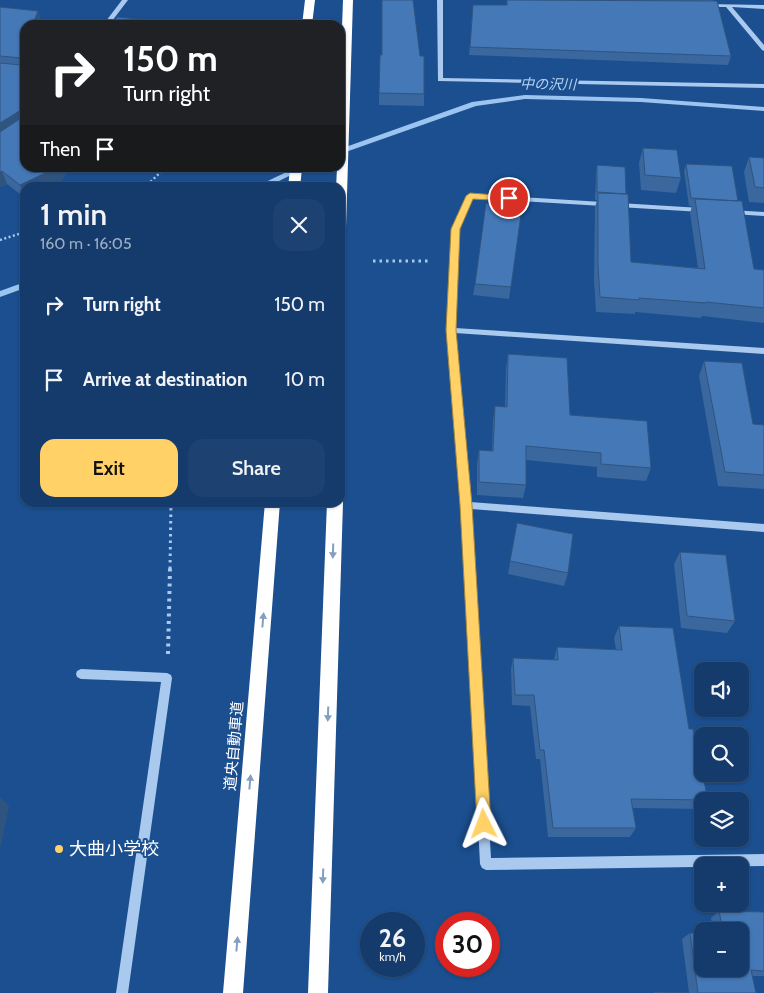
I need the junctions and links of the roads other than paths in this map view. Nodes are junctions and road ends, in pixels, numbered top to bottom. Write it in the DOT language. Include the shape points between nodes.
graph roads {
  1 [pos="125,0"];
  2 [pos="310,0"];
  3 [pos="348,0"];
  4 [pos="440,0"];
  5 [pos="699,5"];
  6 [pos="728,6"];
  7 [pos="764,7"];
  8 [pos="110,20"];
  9 [pos="308,20"];
  10 [pos="764,48"];
  11 [pos="345,85"];
  12 [pos="764,86"];
  13 [pos="705,210"];
  14 [pos="725,211"];
  15 [pos="764,214"];
  16 [pos="451,330"];
  17 [pos="764,350"];
  18 [pos="466,505"];
  19 [pos="273,507"];
  20 [pos="335,507"];
  21 [pos="764,528"];
  22 [pos="81,674"];
  23 [pos="764,860"];
  24 [pos="122,993"];
  25 [pos="233,993"];
  26 [pos="318,993"];
  1 -- 8 [label="street"];
  2 -- 9 [label="highway"];
  3 -- 11 [label="highway"];
  4 -- 12 [label="street" via="440,80"];
  5 -- 6 [label="street"];
  6 -- 7 [label="street"];
  6 -- 10 [label="street"];
  13 -- 16 [label="street" via="470,196 455,229"];
  14 -- 15 [label="street"];
  16 -- 17 [label="street"];
  16 -- 18 [label="street"];
  18 -- 21 [label="street"];
  18 -- 23 [label="street" via="486,864"];
  25 -- 19 [label="highway, 道央自動車道, one-way"];
  20 -- 26 [label="highway, one-way"];
  22 -- 24 [label="street" via="167,678"];
}
